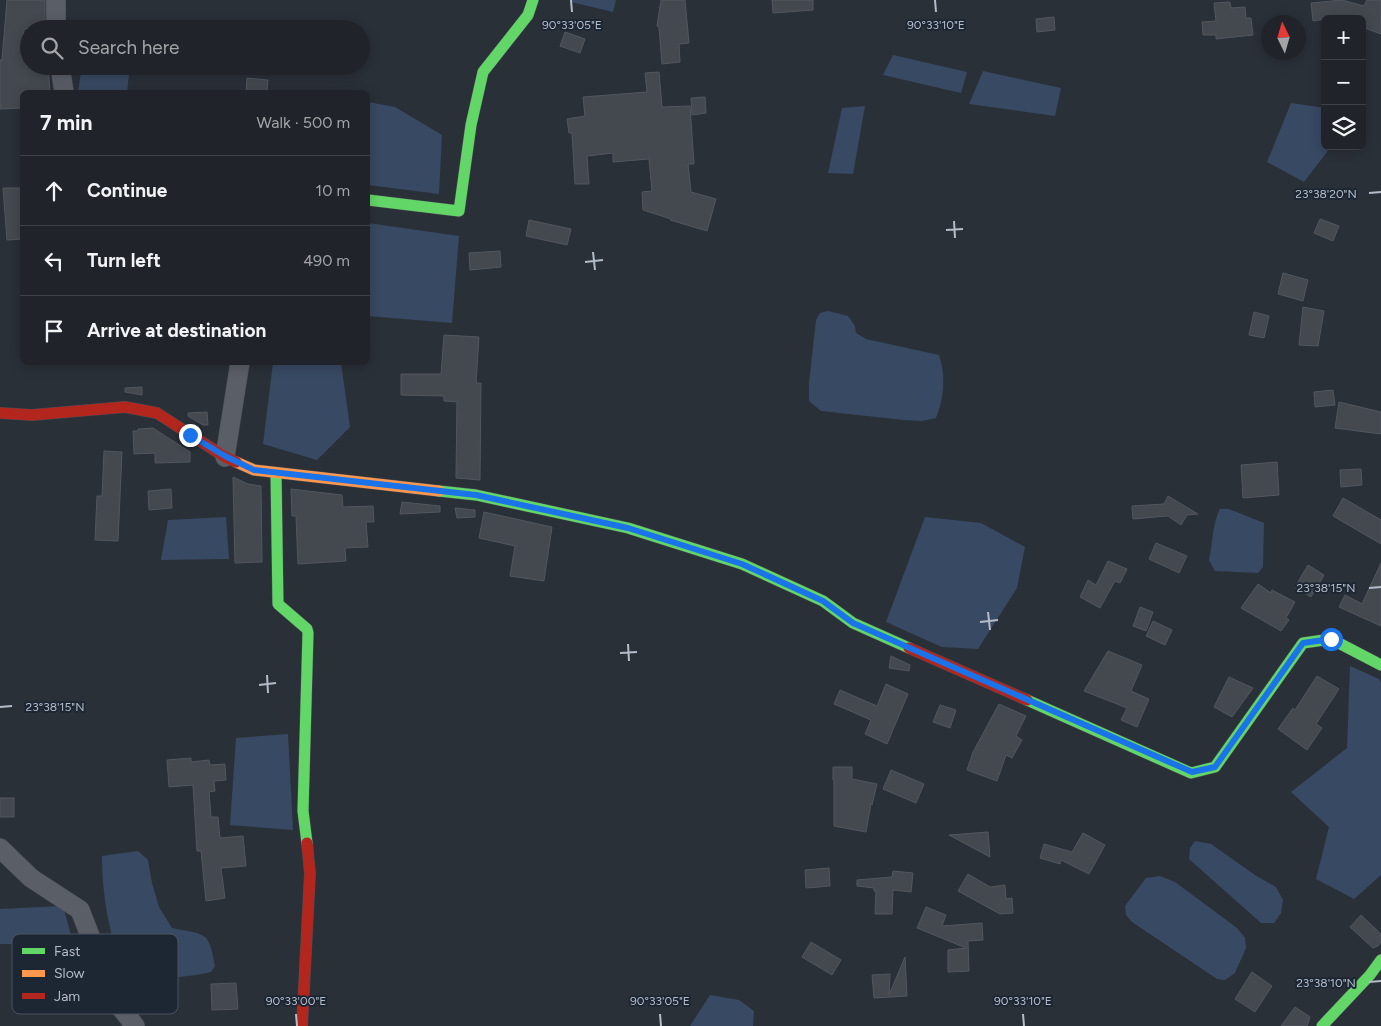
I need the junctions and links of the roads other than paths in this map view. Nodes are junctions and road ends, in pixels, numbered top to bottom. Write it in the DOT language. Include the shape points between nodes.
graph roads {
  1 [pos="56,0"];
  2 [pos="533,0"];
  3 [pos="56,20"];
  4 [pos="61,75"];
  5 [pos="64,90"];
  6 [pos="370,200"];
  7 [pos="240,365"];
  8 [pos="0,413"];
  9 [pos="225,456"];
  10 [pos="276,474"];
  11 [pos="1381,665"];
  12 [pos="0,848"];
  13 [pos="89,934"];
  14 [pos="1381,960"];
  15 [pos="126,1014"];
  16 [pos="135,1026"];
  17 [pos="302,1026"];
  18 [pos="1322,1026"];
  1 -- 3 [label="street"];
  2 -- 6 [label="street" via="528,15 483,72 471,125 459,211"];
  4 -- 5 [label="street"];
  7 -- 9 [label="street"];
  8 -- 9 [label="street" via="32,415 124,407 157,413"];
  9 -- 10 [label="street" via="254,470"];
  10 -- 11 [label="street" via="476,495 628,528 742,564 823,601 853,623 1192,772 1215,767 1303,643 1331,639"];
  10 -- 17 [label="street" via="278,604 308,632 303,811 310,873"];
  12 -- 13 [label="street" via="31,878 80,910"];
  14 -- 18 [label="street"];
  15 -- 16 [label="street"];
}
